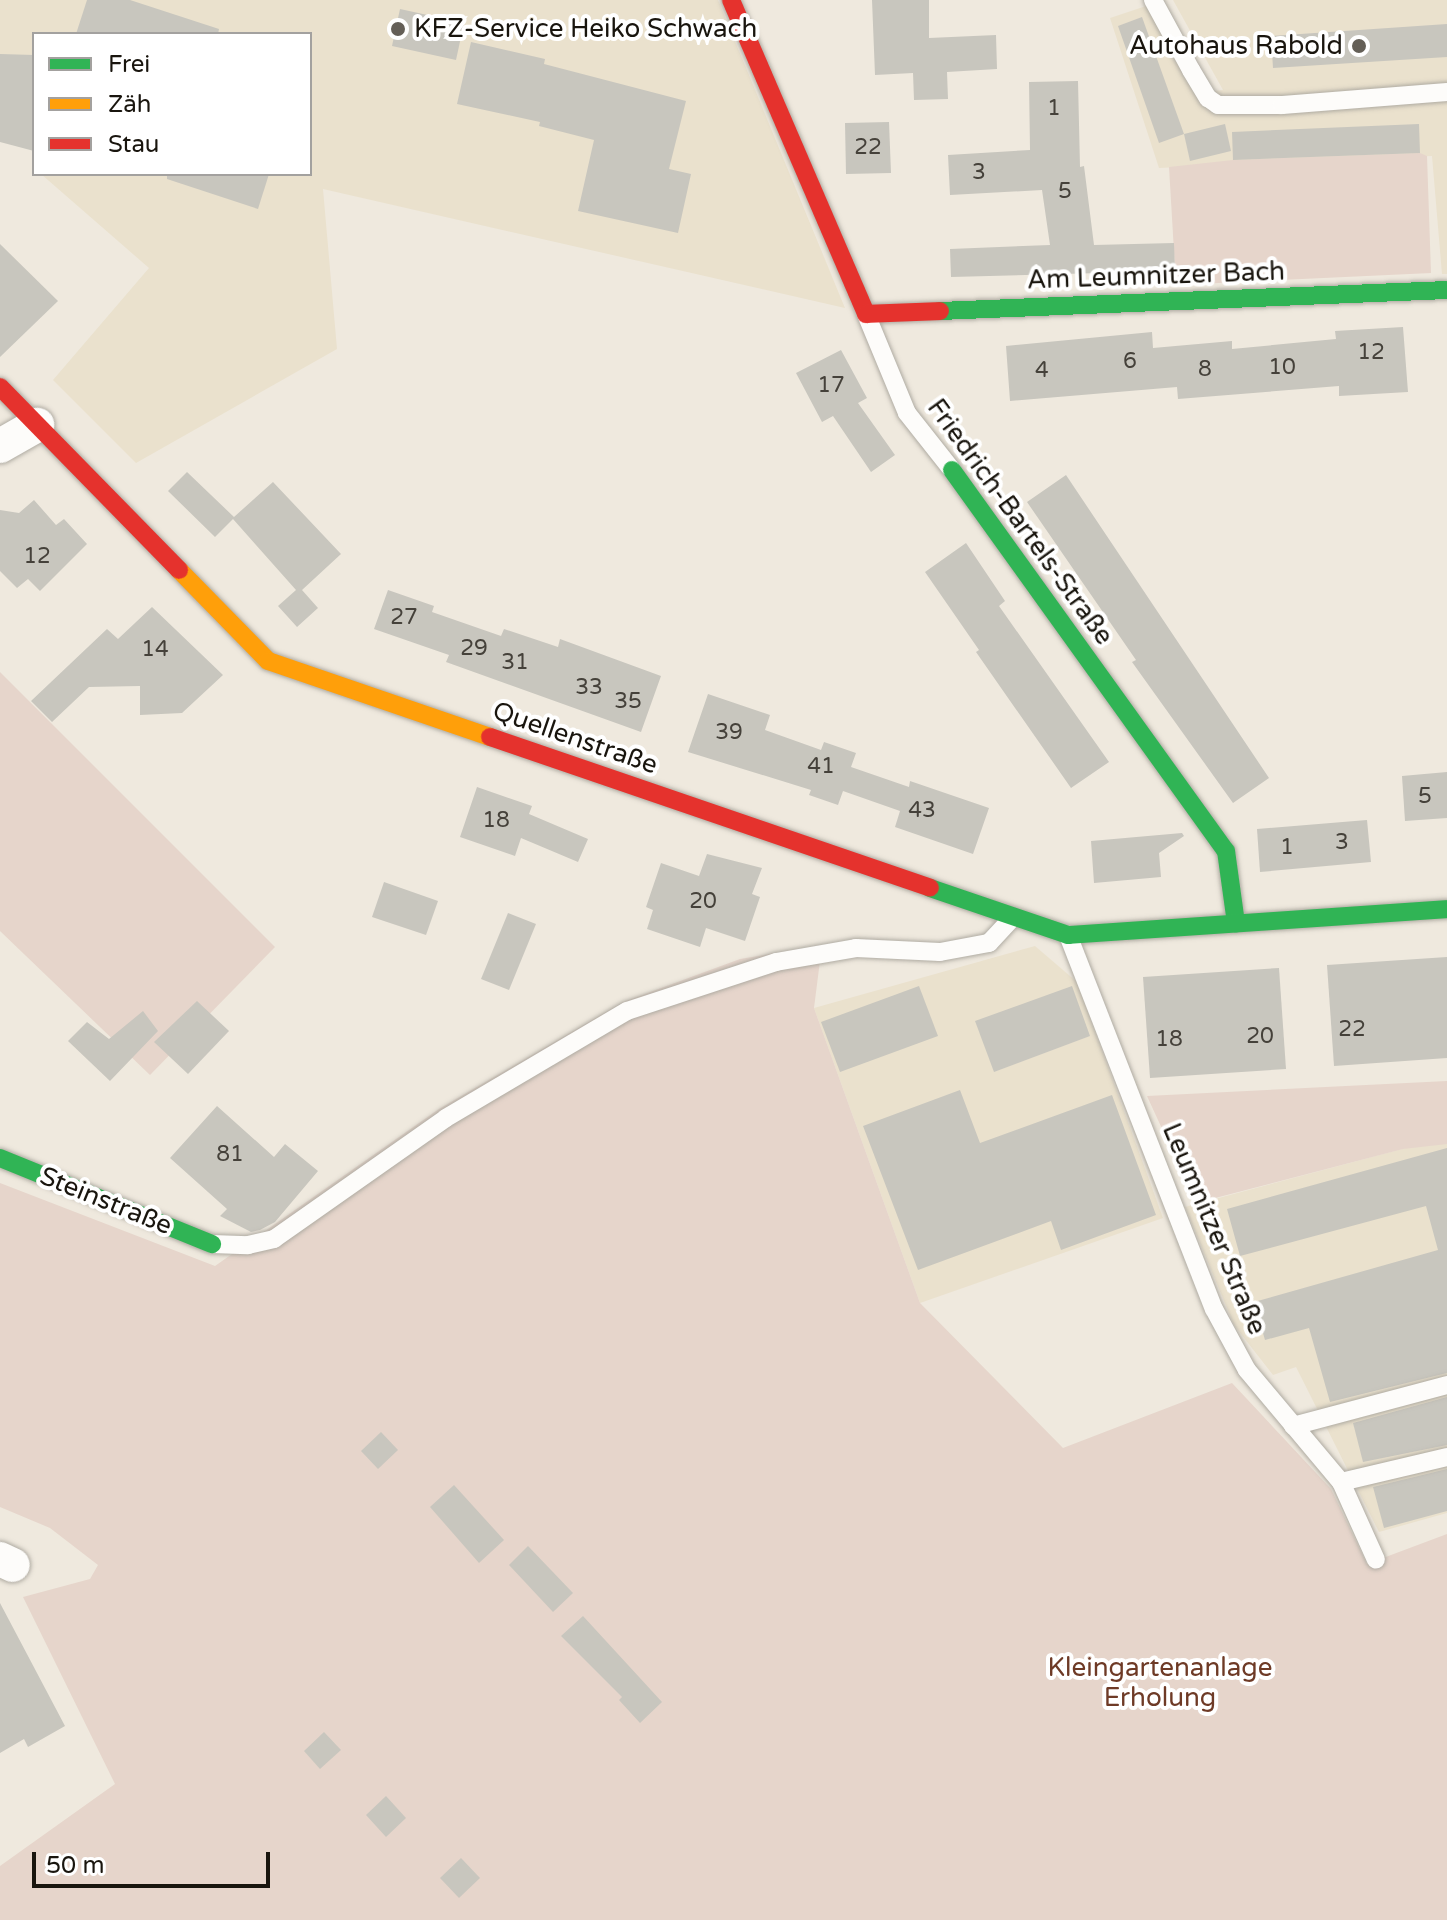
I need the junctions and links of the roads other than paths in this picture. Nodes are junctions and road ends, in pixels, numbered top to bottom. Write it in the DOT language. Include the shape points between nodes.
graph roads {
  1 [pos="731,0"];
  2 [pos="1153,0"];
  3 [pos="1447,92"];
  4 [pos="1447,290"];
  5 [pos="866,314"];
  6 [pos="0,387"];
  7 [pos="37,425"];
  8 [pos="0,446"];
  9 [pos="952,470"];
  10 [pos="1447,909"];
  11 [pos="1014,916"];
  12 [pos="1236,923"];
  13 [pos="1068,935"];
  14 [pos="0,1158"];
  15 [pos="212,1244"];
  16 [pos="1447,1385"];
  17 [pos="1293,1426"];
  18 [pos="1447,1457"];
  19 [pos="1341,1482"];
  20 [pos="1376,1560"];
  1 -- 5 [label="street, Friedrich-Bartels-Straße"];
  2 -- 3 [label="lane" via="1208,98 1218,105"];
  4 -- 5 [label="street, Am Leumnitzer Bach"];
  5 -- 9 [label="lane, Friedrich-Bartels-Straße" via="907,413"];
  6 -- 7 [label="street, Quellenstraße"];
  7 -- 8 [label="street"];
  7 -- 11 [label="street, Quellenstraße" via="268,661"];
  9 -- 12 [label="street, Friedrich-Bartels-Straße" via="1226,851"];
  10 -- 12 [label="street"];
  11 -- 13 [label="street, Quellenstraße"];
  11 -- 15 [label="lane" via="989,943 940,952 856,948 776,962 627,1011 446,1118 274,1239"];
  12 -- 13 [label="street, Quellenstraße"];
  13 -- 17 [label="lane, Leumnitzer Straße" via="1214,1309 1247,1370"];
  14 -- 15 [label="street, Steinstraße"];
  16 -- 17 [label="lane"];
  17 -- 19 [label="lane, Leumnitzer Straße"];
  18 -- 19 [label="lane"];
  19 -- 20 [label="lane, Leumnitzer Straße"];
}
